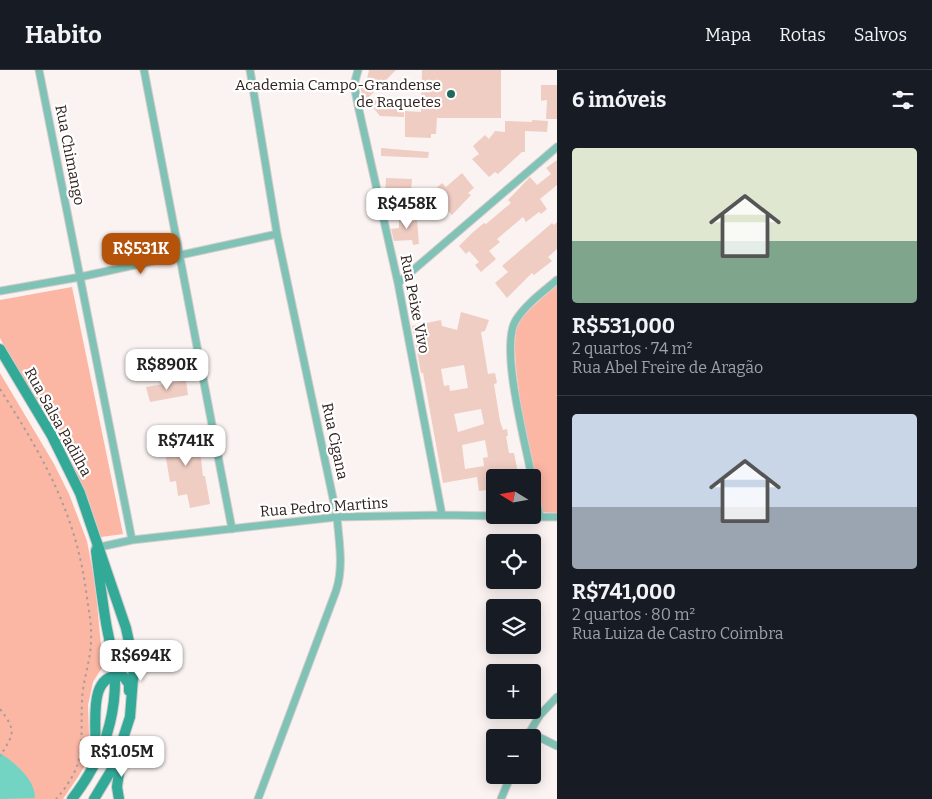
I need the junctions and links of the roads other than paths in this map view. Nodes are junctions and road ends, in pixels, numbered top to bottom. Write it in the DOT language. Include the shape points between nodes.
graph roads {
  1 [pos="39,70"];
  2 [pos="144,70"];
  3 [pos="252,70"];
  4 [pos="358,70"];
  5 [pos="557,148"];
  6 [pos="277,234"];
  7 [pos="179,255"];
  8 [pos="80,277"];
  9 [pos="557,280"];
  10 [pos="398,283"];
  11 [pos="0,291"];
  12 [pos="0,349"];
  13 [pos="530,469"];
  14 [pos="442,514"];
  15 [pos="486,515"];
  16 [pos="541,516"];
  17 [pos="337,517"];
  18 [pos="557,517"];
  19 [pos="232,529"];
  20 [pos="132,540"];
  21 [pos="97,545"];
  22 [pos="115,675"];
  23 [pos="557,697"];
  24 [pos="130,717"];
  25 [pos="531,729"];
  26 [pos="541,740"];
  27 [pos="123,742"];
  28 [pos="557,746"];
  29 [pos="91,772"];
  30 [pos="507,784"];
  31 [pos="72,799"];
  32 [pos="94,799"];
  33 [pos="119,799"];
  34 [pos="258,799"];
  35 [pos="501,799"];
  1 -- 8 [label="street, Rua Chimango"];
  2 -- 7 [label="street"];
  3 -- 6 [label="street, Rua Cigana"];
  4 -- 10 [label="street, Rua Peixe Vivo" via="354,85"];
  5 -- 10 [label="street"];
  6 -- 7 [label="street"];
  6 -- 17 [label="street, Rua Cigana"];
  7 -- 8 [label="street"];
  7 -- 19 [label="street"];
  8 -- 11 [label="street"];
  8 -- 20 [label="street, Rua Chimango"];
  9 -- 13 [label="street" via="515,321 510,336 511,365"];
  10 -- 14 [label="street, Rua Peixe Vivo"];
  12 -- 21 [label="main road, Rua Salsa Padilha" via="67,464 90,518"];
  14 -- 15 [label="street, Rua Pedro Martins"];
  14 -- 17 [label="street, Rua Pedro Martins"];
  16 -- 18 [label="street, Rua Pedro Martins"];
  17 -- 19 [label="street, Rua Pedro Martins"];
  17 -- 34 [label="street, Rua Cigana" via="340,578"];
  19 -- 20 [label="street, Rua Pedro Martins"];
  20 -- 21 [label="street, Rua Pedro Martins"];
  21 -- 22 [label="main road"];
  21 -- 24 [label="main road" via="126,628 134,666"];
  22 -- 24 [label="main road" via="123,676 128,684"];
  22 -- 29 [label="main road" via="110,725"];
  22 -- 29 [label="main road" via="100,684"];
  23 -- 25 [label="street"];
  24 -- 27 [label="main road"];
  26 -- 28 [label="street"];
  27 -- 32 [label="main road" via="114,766"];
  27 -- 33 [label="main road"];
  29 -- 31 [label="main road"];
  30 -- 35 [label="street"];
}
